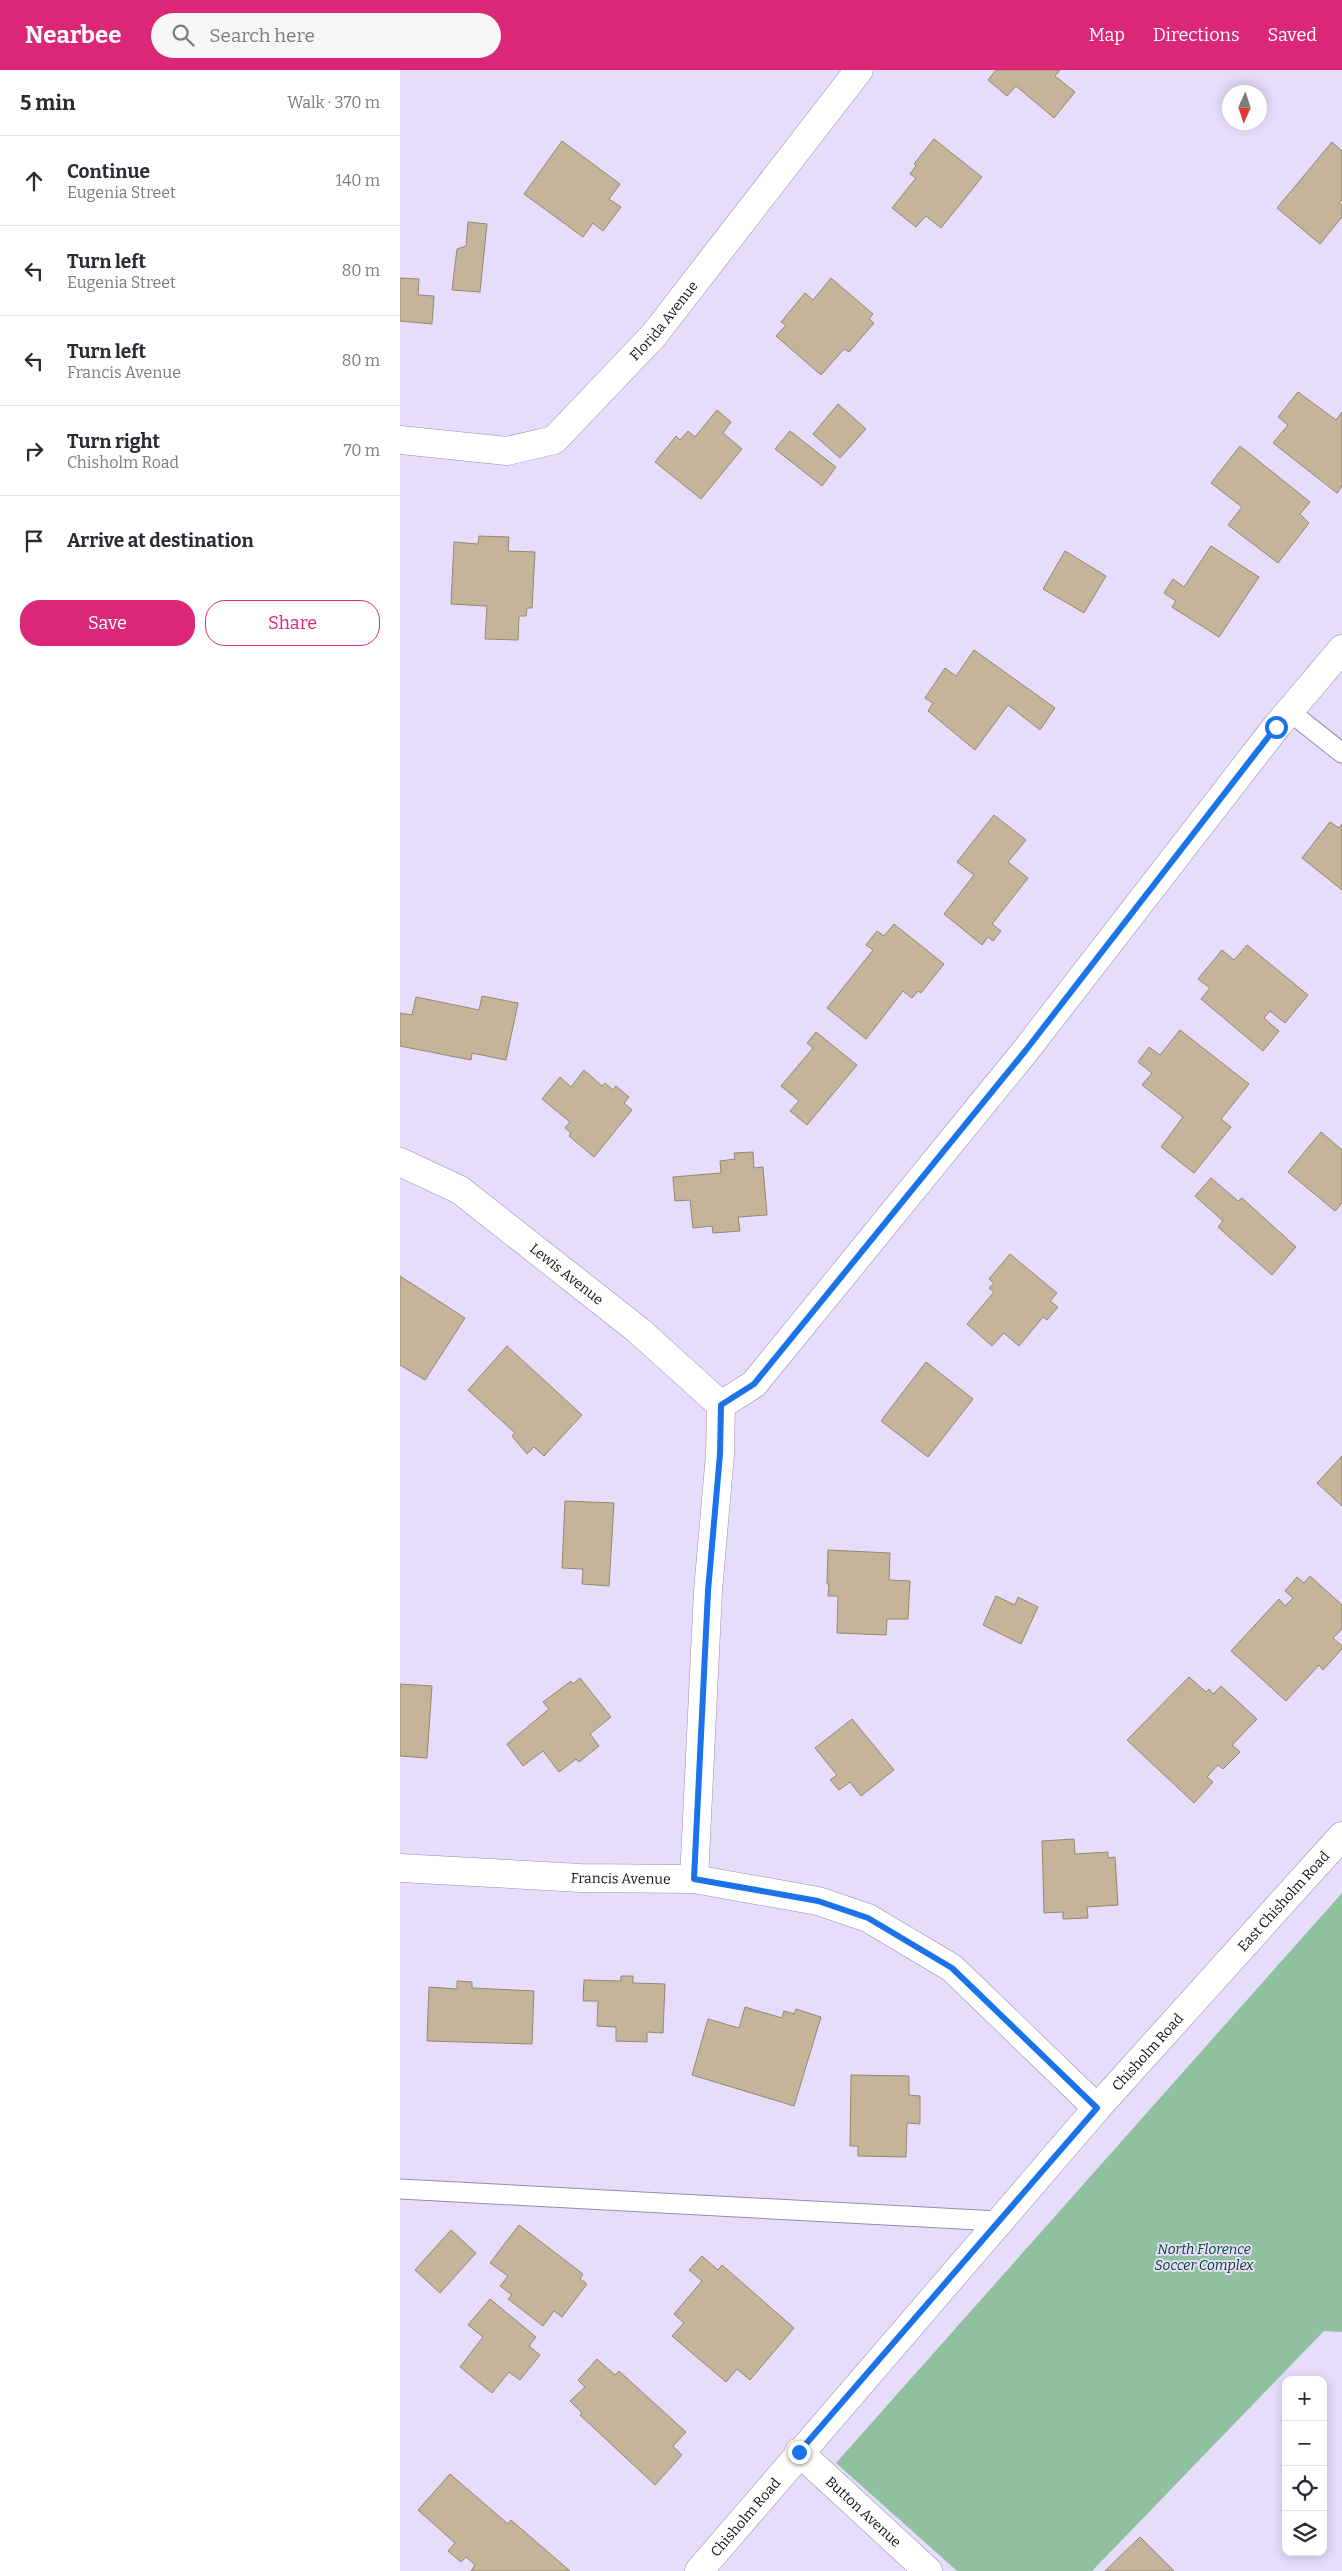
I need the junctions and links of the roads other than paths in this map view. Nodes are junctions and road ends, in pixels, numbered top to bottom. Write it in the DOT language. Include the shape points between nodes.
graph roads {
  1 [pos="859,70"];
  2 [pos="400,440"];
  3 [pos="1342,649"];
  4 [pos="1289,711"];
  5 [pos="1342,753"];
  6 [pos="400,1162"];
  7 [pos="721,1405"];
  8 [pos="1342,1836"];
  9 [pos="400,1868"];
  10 [pos="694,1879"];
  11 [pos="1226,1967"];
  12 [pos="1097,2108"];
  13 [pos="400,2189"];
  14 [pos="998,2221"];
  15 [pos="799,2452"];
  16 [pos="698,2571"];
  17 [pos="928,2571"];
  1 -- 2 [label="street, Florida Avenue" via="654,335 554,440 507,451"];
  3 -- 4 [label="street"];
  4 -- 5 [label="lane"];
  4 -- 7 [label="street" via="1026,1050 754,1384"];
  6 -- 7 [label="street, Lewis Avenue" via="468,1195 638,1330"];
  7 -- 10 [label="street"];
  8 -- 11 [label="street, East Chisholm Road"];
  9 -- 10 [label="street, Francis Avenue" via="581,1878"];
  10 -- 12 [label="street, Francis Avenue" via="818,1901 868,1918 952,1968"];
  11 -- 12 [label="street, Chisholm Road"];
  12 -- 14 [label="street, Chisholm Road"];
  13 -- 14 [label="lane"];
  14 -- 15 [label="street, Chisholm Road"];
  15 -- 16 [label="street, Chisholm Road"];
  15 -- 17 [label="street, Button Avenue"];
}
